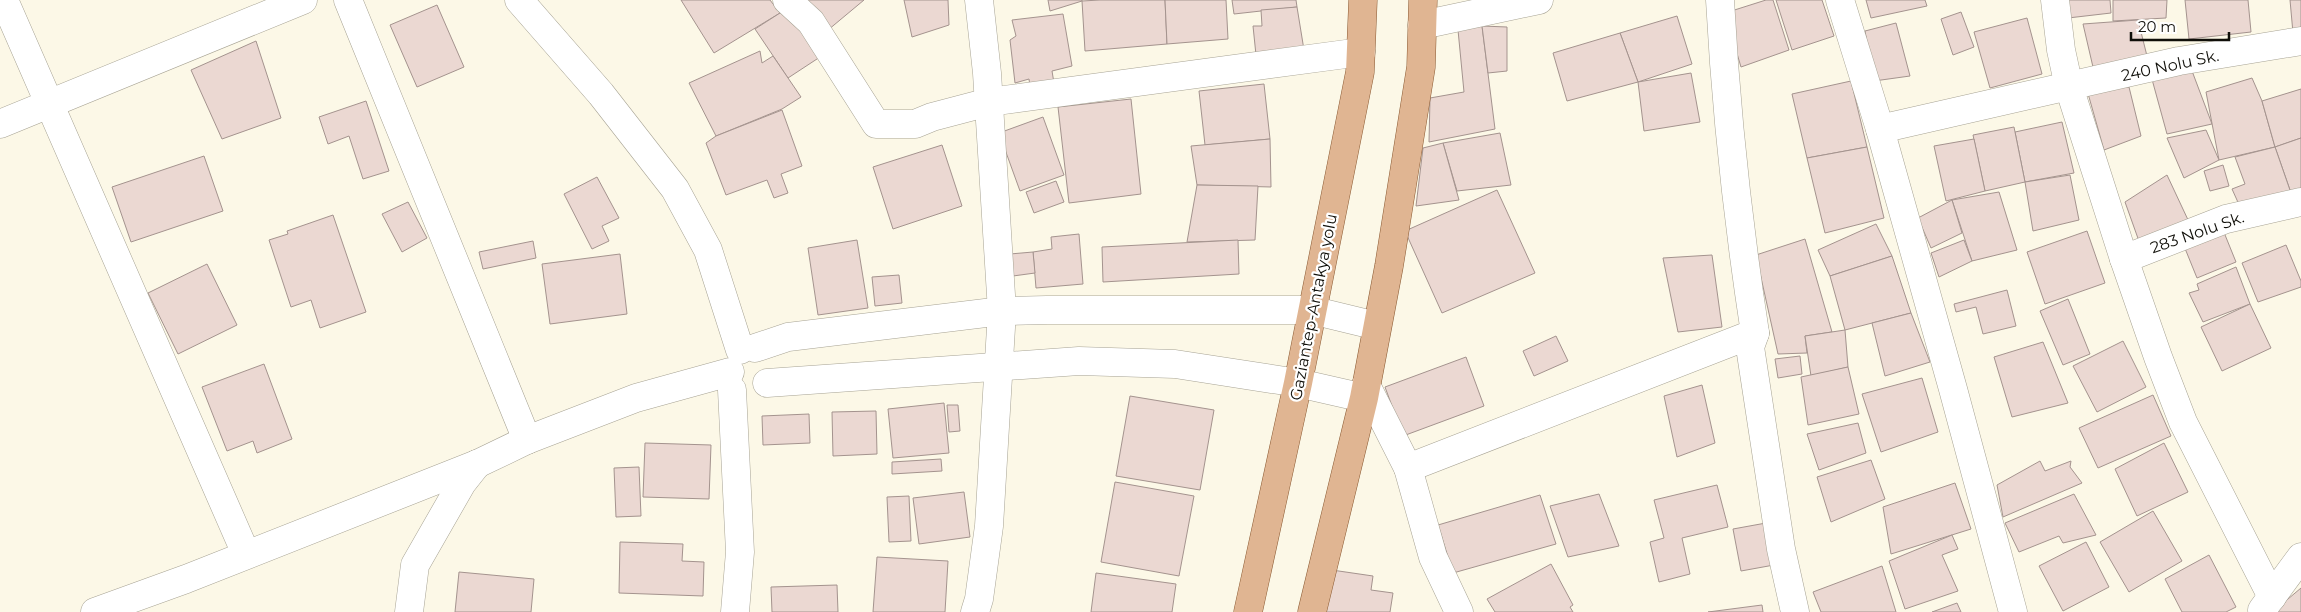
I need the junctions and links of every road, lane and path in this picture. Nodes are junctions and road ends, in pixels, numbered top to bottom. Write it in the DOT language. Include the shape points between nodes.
graph roads {
  1 [pos="4,0"];
  2 [pos="303,0"];
  3 [pos="348,0"];
  4 [pos="519,0"];
  5 [pos="787,0"];
  6 [pos="979,0"];
  7 [pos="1363,0"];
  8 [pos="1539,0"];
  9 [pos="1720,0"];
  10 [pos="1840,0"];
  11 [pos="2055,0"];
  12 [pos="1423,12"];
  13 [pos="2301,41"];
  14 [pos="1361,52"];
  15 [pos="2069,87"];
  16 [pos="989,102"];
  17 [pos="50,106"];
  18 [pos="0,124"];
  19 [pos="1880,129"];
  20 [pos="2301,202"];
  21 [pos="2124,259"];
  22 [pos="1311,310"];
  23 [pos="1002,312"];
  24 [pos="1377,326"];
  25 [pos="1754,333"];
  26 [pos="739,365"];
  27 [pos="1000,367"];
  28 [pos="1298,383"];
  29 [pos="767,384"];
  30 [pos="1365,391"];
  31 [pos="527,440"];
  32 [pos="477,464"];
  33 [pos="1408,468"];
  34 [pos="246,554"];
  35 [pos="2301,557"];
  36 [pos="2266,605"];
  37 [pos="95,612"];
  38 [pos="410,612"];
  39 [pos="735,612"];
  40 [pos="975,612"];
  41 [pos="1248,612"];
  42 [pos="1312,612"];
  43 [pos="1460,612"];
  44 [pos="1795,612"];
  45 [pos="2013,612"];
  1 -- 17 [label="street"];
  2 -- 17 [label="street"];
  3 -- 31 [label="street"];
  4 -- 26 [label="street" via="601,94 675,189 708,250"];
  5 -- 16 [label="street" via="811,22 876,124 915,124"];
  6 -- 16 [label="street"];
  7 -- 14 [label="main road, Gaziantep-Antakya yolu"];
  8 -- 12 [label="street"];
  9 -- 25 [label="street" via="1739,227"];
  10 -- 19 [label="street"];
  11 -- 15 [label="street"];
  12 -- 24 [label="main road" via="1421,67"];
  13 -- 15 [label="street, 240 Nolu Sk." via="2179,61"];
  14 -- 16 [label="street"];
  14 -- 22 [label="main road, Gaziantep-Antakya yolu" via="1360,72"];
  15 -- 19 [label="street, 240 Nolu Sk."];
  15 -- 21 [label="street"];
  16 -- 23 [label="street"];
  17 -- 18 [label="street"];
  17 -- 34 [label="street"];
  19 -- 45 [label="street"];
  20 -- 21 [label="street, 283 Nolu Sk." via="2226,219"];
  21 -- 36 [label="street" via="2183,422"];
  22 -- 23 [label="street"];
  22 -- 24 [label="street"];
  22 -- 28 [label="main road, Gaziantep-Antakya yolu"];
  23 -- 26 [label="street" via="788,337"];
  23 -- 27 [label="street"];
  24 -- 30 [label="main road"];
  25 -- 33 [label="street"];
  25 -- 44 [label="street" via="1750,347 1781,549"];
  26 -- 29 [label="street" via="751,390"];
  26 -- 29 [label="street" via="766,355 770,360 771,374"];
  26 -- 31 [label="street" via="636,398"];
  26 -- 39 [label="street" via="740,552"];
  27 -- 28 [label="street" via="1079,361 1175,364"];
  27 -- 29 [label="street"];
  27 -- 40 [label="street" via="989,526"];
  28 -- 30 [label="street"];
  28 -- 41 [label="main road, Gaziantep-Antakya yolu"];
  30 -- 33 [label="street"];
  30 -- 42 [label="main road"];
  31 -- 32 [label="street"];
  32 -- 34 [label="street"];
  32 -- 38 [label="street" via="462,483 415,565"];
  33 -- 43 [label="street" via="1433,557"];
  34 -- 37 [label="street"];
  35 -- 36 [label="street"];
}
